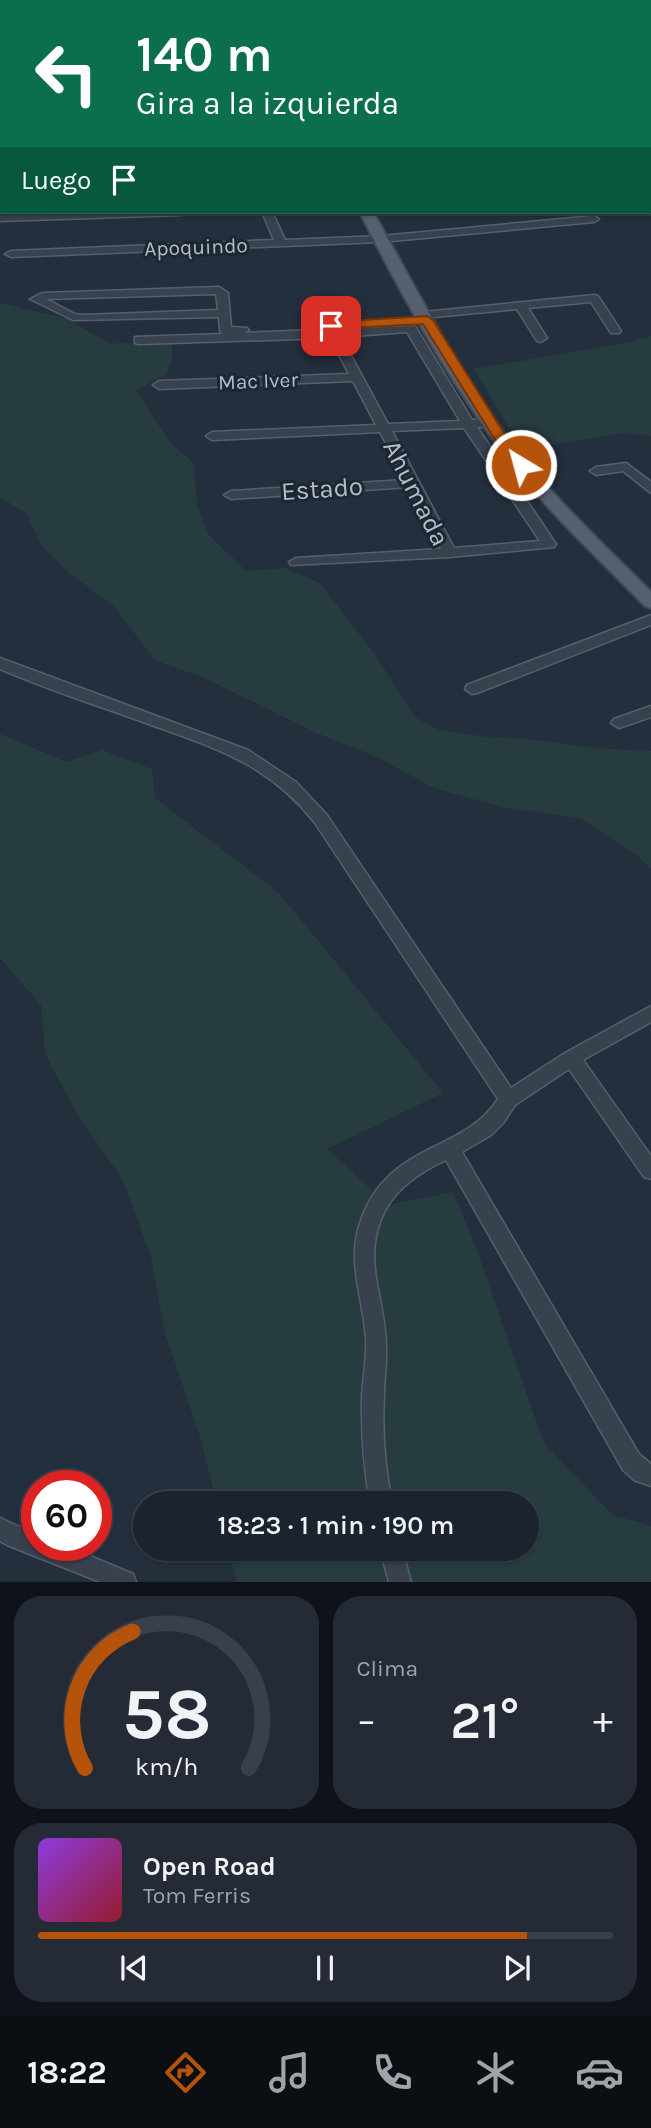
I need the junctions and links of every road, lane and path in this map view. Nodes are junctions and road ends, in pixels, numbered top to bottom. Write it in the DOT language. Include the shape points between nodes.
graph roads {
  1 [pos="121,214"];
  2 [pos="268,214"];
  3 [pos="367,214"];
  4 [pos="0,218"];
  5 [pos="594,219"];
  6 [pos="381,239"];
  7 [pos="281,244"];
  8 [pos="11,254"];
  9 [pos="520,306"];
  10 [pos="223,313"];
  11 [pos="425,318"];
  12 [pos="615,331"];
  13 [pos="334,334"];
  14 [pos="541,338"];
  15 [pos="139,340"];
  16 [pos="356,377"];
  17 [pos="159,385"];
  18 [pos="491,423"];
  19 [pos="468,424"];
  20 [pos="382,428"];
  21 [pos="212,436"];
  22 [pos="596,471"];
  23 [pos="413,483"];
  24 [pos="651,489"];
  25 [pos="230,495"];
  26 [pos="450,553"];
  27 [pos="296,562"];
  28 [pos="651,602"];
  29 [pos="651,620"];
  30 [pos="0,663"];
  31 [pos="472,689"];
  32 [pos="651,711"];
  33 [pos="619,723"];
  34 [pos="651,1013"];
  35 [pos="571,1058"];
  36 [pos="508,1099"];
  37 [pos="451,1150"];
  38 [pos="651,1171"];
  39 [pos="651,1475"];
  40 [pos="380,1491"];
  41 [pos="0,1529"];
  42 [pos="394,1561"];
  43 [pos="125,1582"];
  44 [pos="400,1582"];
  1 -- 4 [label="street"];
  2 -- 7 [label="street"];
  3 -- 6 [label="main road"];
  5 -- 6 [label="street, Apoquindo"];
  6 -- 7 [label="street, Apoquindo"];
  6 -- 11 [label="main road"];
  7 -- 8 [label="street, Apoquindo"];
  9 -- 11 [label="street"];
  9 -- 12 [label="street" via="594,298"];
  9 -- 14 [label="street"];
  10 -- 10 [label="street" via="222,293 214,289 36,299 84,318"];
  10 -- 11 [label="street" via="226,331"];
  11 -- 18 [label="main road"];
  13 -- 15 [label="street"];
  13 -- 16 [label="street, Ahumada"];
  13 -- 19 [label="street" via="411,328"];
  16 -- 17 [label="street, Mac Iver"];
  16 -- 20 [label="street, Ahumada"];
  18 -- 19 [label="street"];
  18 -- 28 [label="main road" via="544,492"];
  19 -- 20 [label="street"];
  19 -- 26 [label="street" via="549,544"];
  20 -- 21 [label="street"];
  20 -- 23 [label="street, Ahumada"];
  22 -- 24 [label="street" via="626,467"];
  23 -- 25 [label="street, Estado"];
  23 -- 26 [label="street, Ahumada"];
  26 -- 27 [label="street, Ahumada"];
  29 -- 31 [label="street"];
  30 -- 36 [label="street" via="229,747 287,781 321,819"];
  32 -- 33 [label="street"];
  34 -- 35 [label="street"];
  35 -- 36 [label="street"];
  35 -- 38 [label="street"];
  36 -- 37 [label="street" via="487,1130"];
  37 -- 39 [label="street" via="631,1462"];
  37 -- 40 [label="street" via="396,1181 377,1207 366,1238 365,1271 376,1339 373,1423"];
  41 -- 43 [label="street"];
  42 -- 44 [label="street"];
}
